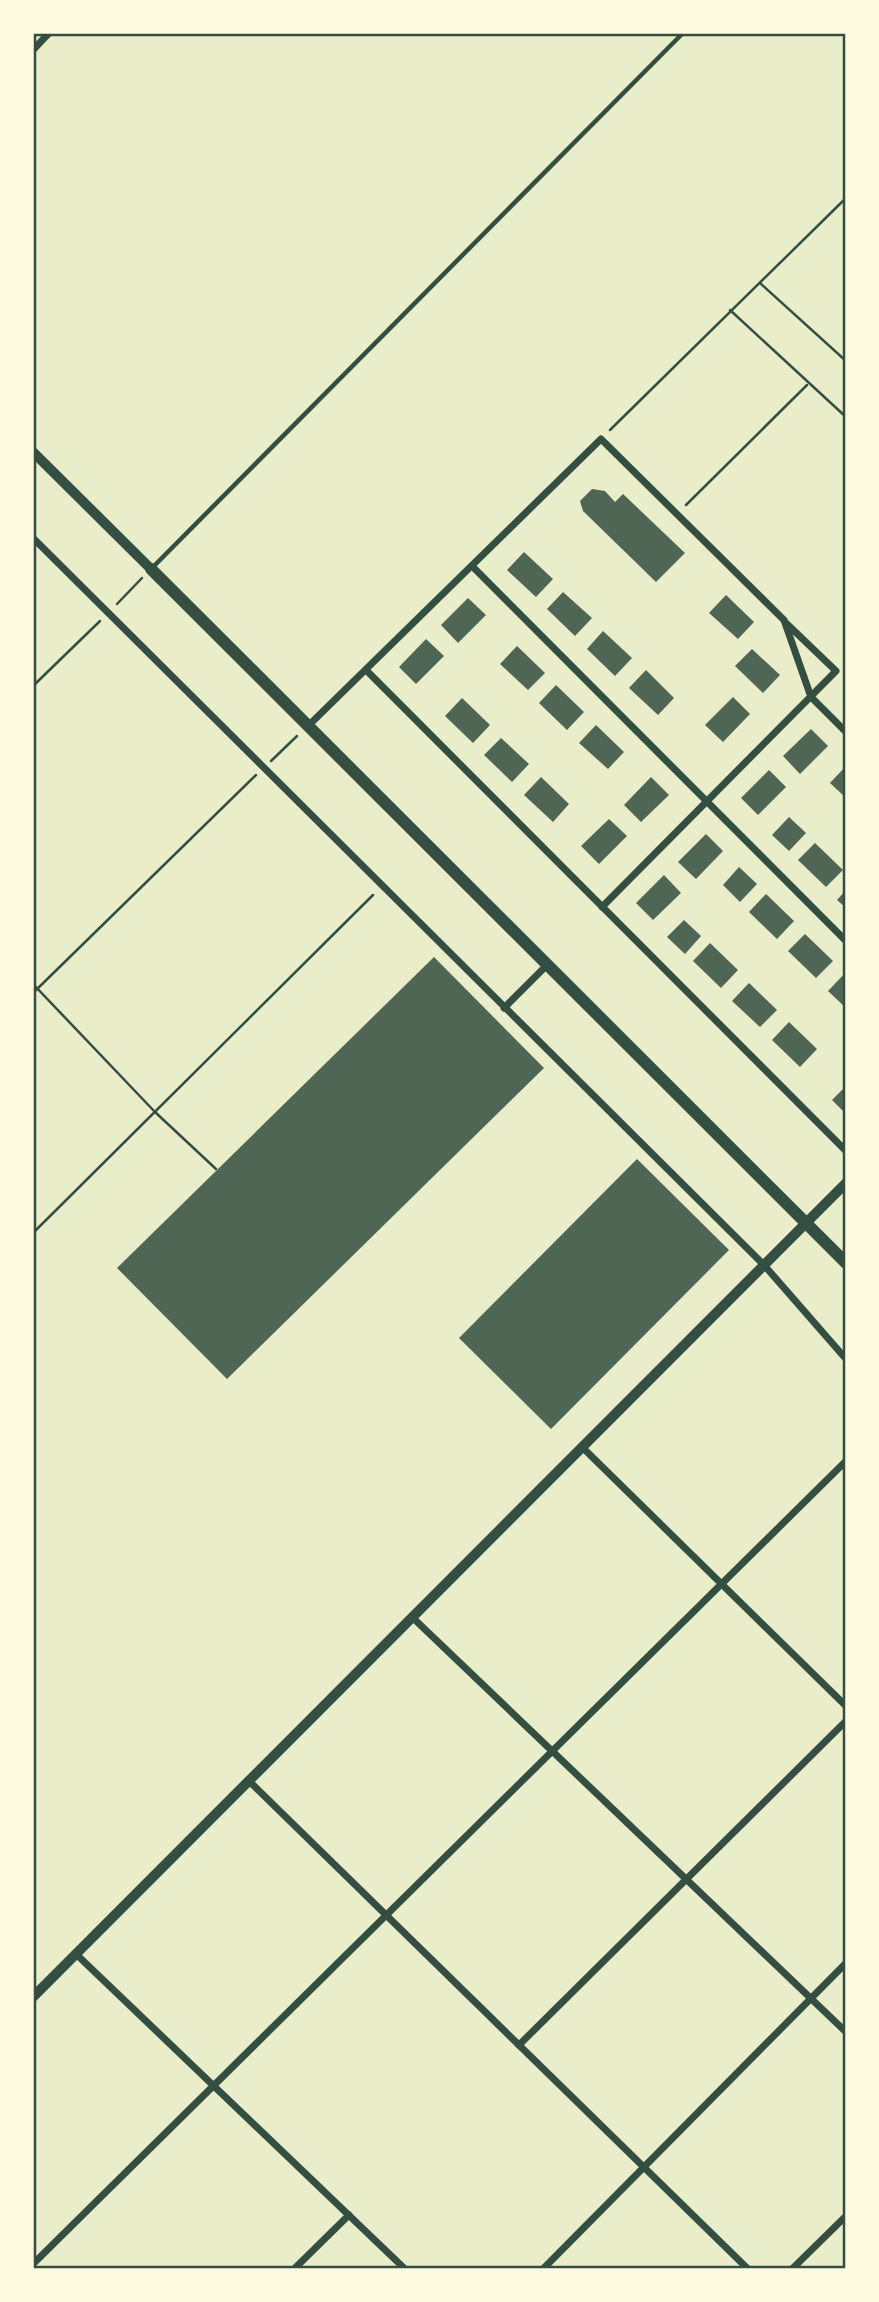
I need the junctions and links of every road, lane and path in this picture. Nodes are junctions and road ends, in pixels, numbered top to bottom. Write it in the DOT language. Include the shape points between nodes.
graph roads {
  1 [pos="50,33"];
  2 [pos="683,33"];
  3 [pos="33,50"];
  4 [pos="846,198"];
  5 [pos="758,282"];
  6 [pos="730,310"];
  7 [pos="846,361"];
  8 [pos="807,385"];
  9 [pos="846,417"];
  10 [pos="601,439"];
  11 [pos="33,452"];
  12 [pos="676,515"];
  13 [pos="33,538"];
  14 [pos="472,566"];
  15 [pos="151,569"];
  16 [pos="108,613"];
  17 [pos="784,620"];
  18 [pos="366,670"];
  19 [pos="33,686"];
  20 [pos="811,697"];
  21 [pos="308,726"];
  22 [pos="846,733"];
  23 [pos="264,768"];
  24 [pos="707,802"];
  25 [pos="381,886"];
  26 [pos="602,907"];
  27 [pos="846,941"];
  28 [pos="547,965"];
  29 [pos="33,984"];
  30 [pos="37,988"];
  31 [pos="33,993"];
  32 [pos="504,1008"];
  33 [pos="155,1112"];
  34 [pos="846,1151"];
  35 [pos="216,1169"];
  36 [pos="846,1183"];
  37 [pos="806,1223"];
  38 [pos="33,1233"];
  39 [pos="846,1263"];
  40 [pos="764,1265"];
  41 [pos="846,1359"];
  42 [pos="582,1447"];
  43 [pos="846,1461"];
  44 [pos="721,1584"];
  45 [pos="412,1617"];
  46 [pos="846,1706"];
  47 [pos="846,1721"];
  48 [pos="552,1751"];
  49 [pos="249,1781"];
  50 [pos="686,1879"];
  51 [pos="386,1915"];
  52 [pos="76,1954"];
  53 [pos="846,1963"];
  54 [pos="33,1997"];
  55 [pos="811,1999"];
  56 [pos="846,2032"];
  57 [pos="519,2045"];
  58 [pos="213,2086"];
  59 [pos="644,2167"];
  60 [pos="349,2215"];
  61 [pos="846,2216"];
  62 [pos="33,2264"];
  63 [pos="294,2269"];
  64 [pos="405,2269"];
  65 [pos="543,2269"];
  66 [pos="748,2269"];
  67 [pos="792,2269"];
  1 -- 3 [label="street"];
  2 -- 15 [label="lane"];
  4 -- 5 [label="path"];
  5 -- 6 [label="path"];
  5 -- 7 [label="path"];
  6 -- 8 [label="path"];
  6 -- 10 [label="path"];
  8 -- 9 [label="path"];
  8 -- 12 [label="path"];
  10 -- 12 [label="street"];
  10 -- 14 [label="street"];
  11 -- 15 [label="street"];
  12 -- 17 [label="street"];
  13 -- 16 [label="street"];
  14 -- 18 [label="street"];
  14 -- 24 [label="street"];
  15 -- 16 [label="path"];
  15 -- 21 [label="main road"];
  16 -- 19 [label="path"];
  16 -- 23 [label="street"];
  17 -- 20 [label="street"];
  17 -- 20 [label="street" via="836,671"];
  18 -- 21 [label="street"];
  18 -- 26 [label="street"];
  20 -- 22 [label="street"];
  20 -- 24 [label="street"];
  21 -- 23 [label="path"];
  21 -- 28 [label="main road"];
  23 -- 25 [label="street"];
  23 -- 30 [label="path"];
  24 -- 26 [label="street"];
  24 -- 27 [label="street"];
  25 -- 32 [label="street"];
  25 -- 33 [label="path"];
  26 -- 34 [label="street"];
  28 -- 32 [label="street"];
  28 -- 37 [label="main road"];
  29 -- 30 [label="path"];
  30 -- 31 [label="path"];
  30 -- 33 [label="path"];
  32 -- 40 [label="street"];
  33 -- 35 [label="path"];
  33 -- 38 [label="path"];
  36 -- 37 [label="street"];
  37 -- 39 [label="main road"];
  37 -- 40 [label="street"];
  40 -- 41 [label="street"];
  40 -- 42 [label="street"];
  42 -- 44 [label="street"];
  42 -- 45 [label="street"];
  43 -- 44 [label="street"];
  44 -- 46 [label="street"];
  44 -- 48 [label="street"];
  45 -- 48 [label="street"];
  45 -- 49 [label="street"];
  47 -- 50 [label="street"];
  48 -- 50 [label="street"];
  48 -- 51 [label="street"];
  49 -- 51 [label="street"];
  49 -- 52 [label="street"];
  50 -- 55 [label="street"];
  50 -- 57 [label="street"];
  51 -- 57 [label="street"];
  51 -- 58 [label="street"];
  52 -- 54 [label="street"];
  52 -- 58 [label="street"];
  53 -- 55 [label="street"];
  55 -- 56 [label="street"];
  55 -- 59 [label="street"];
  57 -- 59 [label="street"];
  58 -- 60 [label="street"];
  58 -- 62 [label="street"];
  59 -- 65 [label="street"];
  59 -- 66 [label="street"];
  60 -- 63 [label="street"];
  60 -- 64 [label="street"];
  61 -- 67 [label="street"];
}
